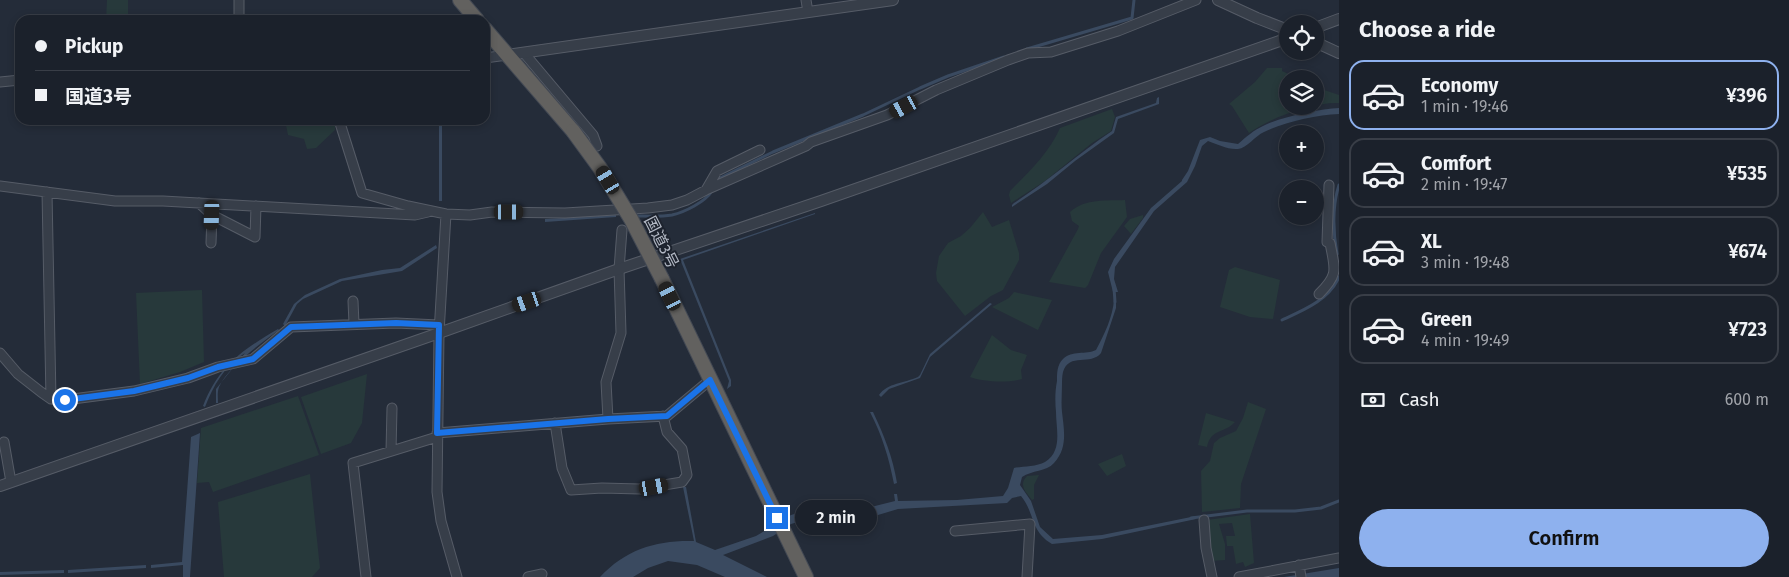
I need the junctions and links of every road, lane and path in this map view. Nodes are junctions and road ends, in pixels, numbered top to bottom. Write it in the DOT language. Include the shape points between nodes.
graph roads {
  1 [pos="239,0"];
  2 [pos="460,0"];
  3 [pos="806,0"];
  4 [pos="893,0"];
  5 [pos="1196,0"];
  6 [pos="1218,0"];
  7 [pos="808,12"];
  8 [pos="239,15"];
  9 [pos="473,15"];
  10 [pos="1339,19"];
  11 [pos="1324,25"];
  12 [pos="1279,27"];
  13 [pos="490,35"];
  14 [pos="1279,41"];
  15 [pos="1324,46"];
  16 [pos="524,53"];
  17 [pos="1339,53"];
  18 [pos="507,55"];
  19 [pos="490,57"];
  20 [pos="15,80"];
  21 [pos="0,82"];
  22 [pos="341,125"];
  23 [pos="597,146"];
  24 [pos="760,150"];
  25 [pos="1329,185"];
  26 [pos="0,186"];
  27 [pos="706,190"];
  28 [pos="47,192"];
  29 [pos="199,203"];
  30 [pos="256,206"];
  31 [pos="432,211"];
  32 [pos="446,214"];
  33 [pos="212,215"];
  34 [pos="622,230"];
  35 [pos="211,243"];
  36 [pos="619,269"];
  37 [pos="1319,294"];
  38 [pos="354,301"];
  39 [pos="354,324"];
  40 [pos="439,329"];
  41 [pos="0,353"];
  42 [pos="710,380"];
  43 [pos="51,399"];
  44 [pos="392,408"];
  45 [pos="663,416"];
  46 [pos="608,419"];
  47 [pos="555,423"];
  48 [pos="437,435"];
  49 [pos="4,442"];
  50 [pos="391,451"];
  51 [pos="11,482"];
  52 [pos="0,486"];
  53 [pos="1204,520"];
  54 [pos="956,530"];
  55 [pos="1339,558"];
  56 [pos="1300,566"];
  57 [pos="542,574"];
  58 [pos="366,577"];
  59 [pos="457,577"];
  60 [pos="528,577"];
  61 [pos="806,577"];
  62 [pos="1027,577"];
  63 [pos="1212,577"];
  64 [pos="1239,577"];
  65 [pos="1301,577"];
  1 -- 8 [label="street"];
  2 -- 9 [label="highway"];
  3 -- 7 [label="street"];
  4 -- 7 [label="street"];
  5 -- 27 [label="street" via="1118,31 1051,52 1028,53 1008,60 936,90 887,116 811,142"];
  6 -- 12 [label="street"];
  7 -- 16 [label="street"];
  10 -- 11 [label="street"];
  13 -- 18 [label="highway, 国道3号"];
  14 -- 36 [label="street"];
  15 -- 17 [label="street"];
  16 -- 18 [label="street"];
  16 -- 23 [label="street" via="593,135"];
  18 -- 19 [label="street"];
  18 -- 42 [label="highway, 国道3号, bridge" via="573,131 632,219"];
  20 -- 21 [label="street"];
  22 -- 31 [label="street" via="362,192"];
  24 -- 27 [label="street" via="717,171"];
  25 -- 37 [label="street" via="1327,242 1337,270 1329,286"];
  26 -- 28 [label="street"];
  27 -- 32 [label="street" via="672,205 628,210"];
  28 -- 29 [label="street" via="115,201"];
  28 -- 43 [label="street"];
  29 -- 30 [label="street"];
  29 -- 33 [label="street"];
  30 -- 31 [label="street" via="415,215"];
  30 -- 33 [label="street" via="255,237"];
  31 -- 32 [label="street"];
  32 -- 40 [label="street"];
  33 -- 35 [label="street"];
  34 -- 36 [label="street"];
  36 -- 40 [label="street"];
  36 -- 46 [label="street" via="621,333 606,382"];
  38 -- 39 [label="street"];
  39 -- 40 [label="street" via="421,323"];
  39 -- 43 [label="street" via="291,327 253,359 167,384 65,400"];
  40 -- 48 [label="street"];
  40 -- 51 [label="street"];
  41 -- 43 [label="street" via="18,374"];
  42 -- 45 [label="street"];
  42 -- 61 [label="highway, 国道3号"];
  44 -- 50 [label="street"];
  45 -- 46 [label="street"];
  45 -- 47 [label="street" via="667,432 682,449 686,475 682,482 640,489 571,490 562,468"];
  46 -- 47 [label="street"];
  47 -- 48 [label="street"];
  48 -- 50 [label="street"];
  48 -- 59 [label="street" via="437,492"];
  49 -- 51 [label="street"];
  50 -- 58 [label="street" via="353,462"];
  51 -- 52 [label="street"];
  53 -- 63 [label="street"];
  54 -- 62 [label="street" via="966,526 1030,524"];
  55 -- 56 [label="street"];
  56 -- 64 [label="street"];
  56 -- 65 [label="street"];
  57 -- 60 [label="street"];
}
